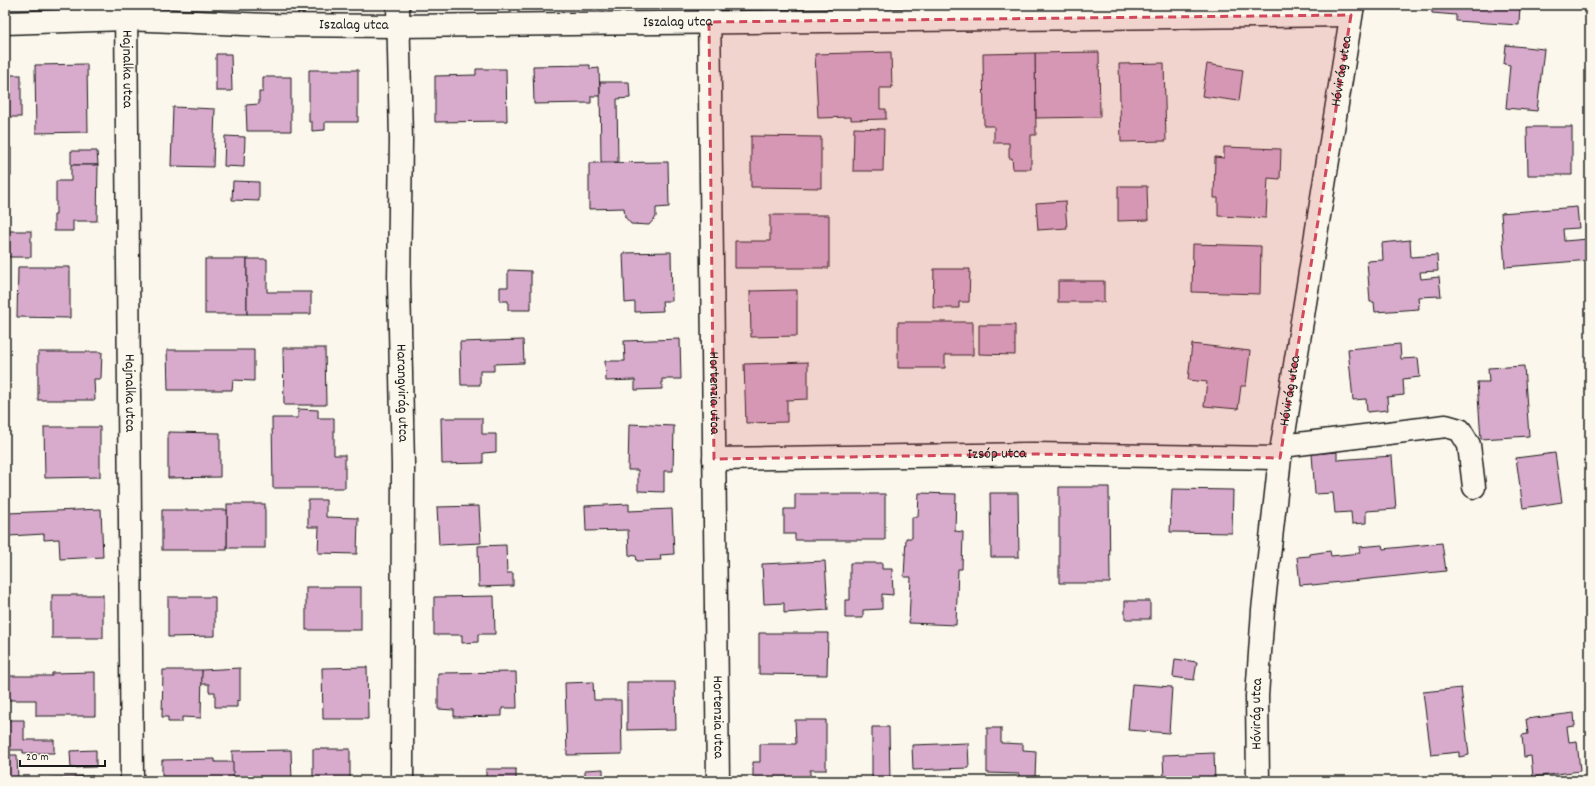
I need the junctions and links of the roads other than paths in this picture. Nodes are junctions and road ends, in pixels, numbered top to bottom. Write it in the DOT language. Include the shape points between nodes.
graph roads {
  1 [pos="1352,10"];
  2 [pos="126,12"];
  3 [pos="709,14"];
  4 [pos="398,16"];
  5 [pos="5,23"];
  6 [pos="1281,452"];
  7 [pos="714,459"];
  8 [pos="1474,487"];
  9 [pos="132,781"];
  10 [pos="402,781"];
  11 [pos="718,781"];
  12 [pos="1258,781"];
  1 -- 3 [label="street, Iszalag utca"];
  1 -- 6 [label="street, Hóvirág utca"];
  2 -- 4 [label="street, Iszalag utca" via="268,25"];
  2 -- 5 [label="street, Iszalag utca"];
  2 -- 9 [label="street, Hajnalka utca"];
  3 -- 4 [label="street, Iszalag utca"];
  3 -- 7 [label="street, Hortenzia utca"];
  4 -- 10 [label="street, Harangvirág utca" via="403,465"];
  6 -- 7 [label="street, Izsóp utca"];
  6 -- 8 [label="street, Izsóp utca" via="1446,426 1460,430 1469,445"];
  6 -- 12 [label="street, Hóvirág utca" via="1263,610 1257,696"];
  7 -- 11 [label="street, Hortenzia utca"];
}
